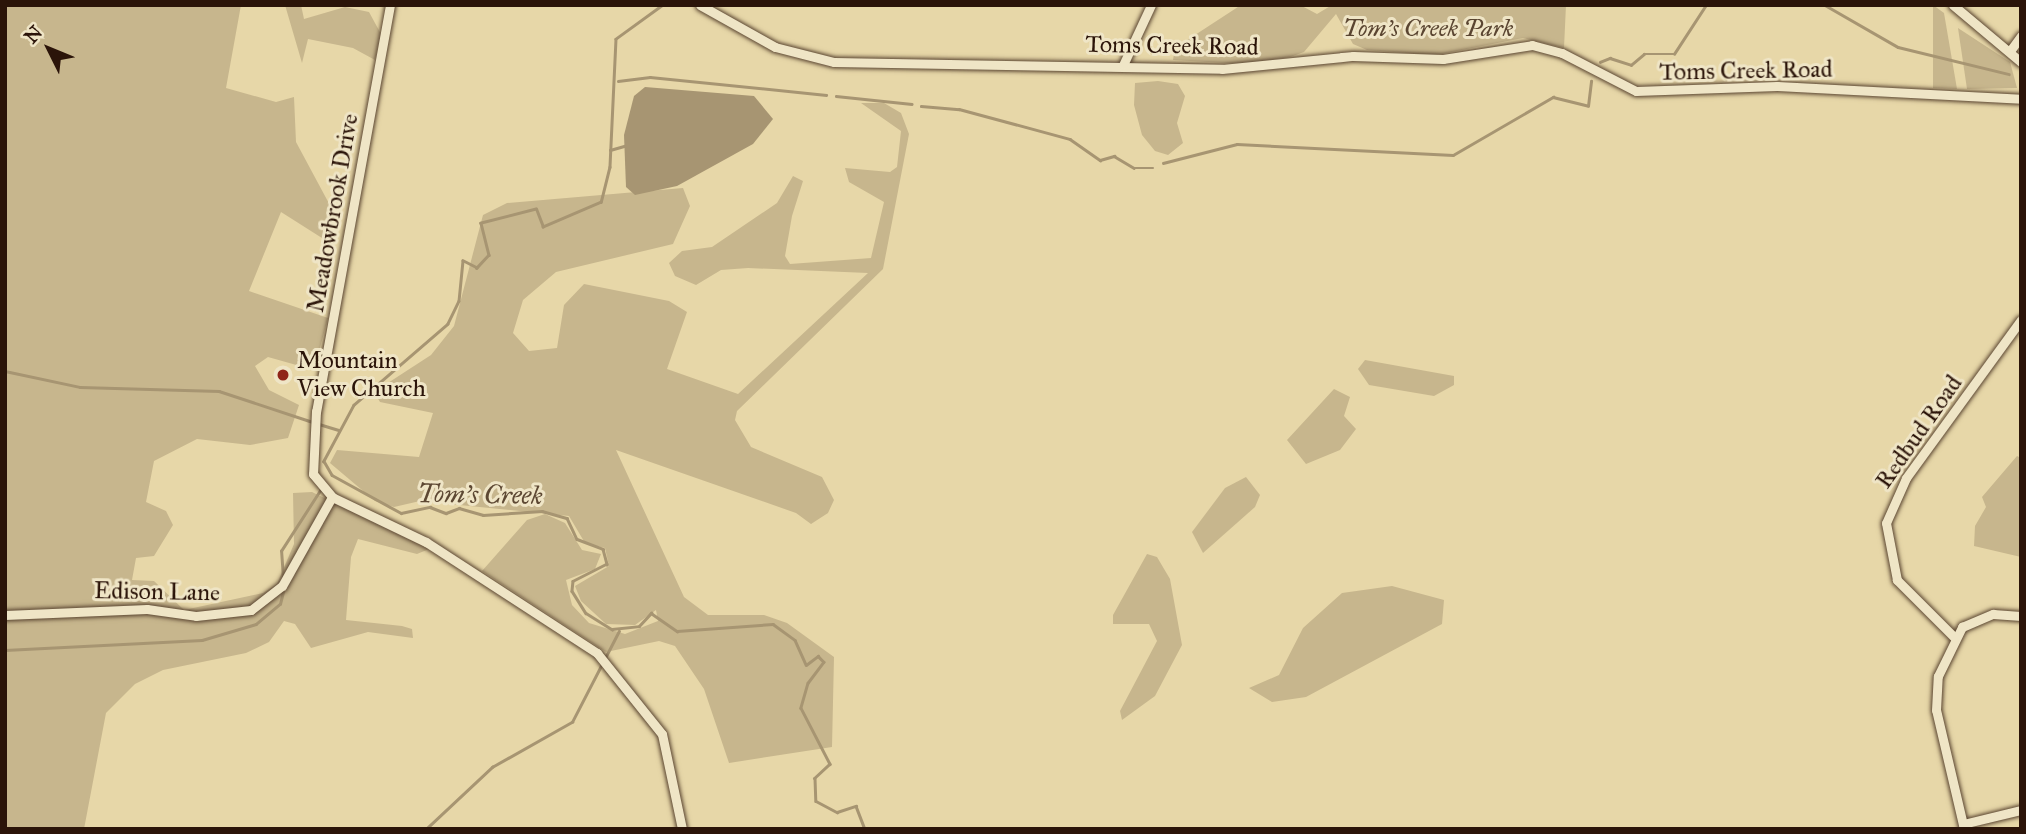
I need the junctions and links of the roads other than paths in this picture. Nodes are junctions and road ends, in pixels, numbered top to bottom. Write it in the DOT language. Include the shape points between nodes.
graph roads {
  1 [pos="390,5"];
  2 [pos="700,5"];
  3 [pos="1151,5"];
  4 [pos="1953,5"];
  5 [pos="2021,36"];
  6 [pos="2010,51"];
  7 [pos="2021,62"];
  8 [pos="1123,65"];
  9 [pos="2021,99"];
  10 [pos="2021,320"];
  11 [pos="332,497"];
  12 [pos="5,615"];
  13 [pos="2021,616"];
  14 [pos="1954,637"];
  15 [pos="2021,810"];
  16 [pos="1964,827"];
  17 [pos="682,829"];
  1 -- 11 [label="street, Meadowbrook Drive" via="316,411 310,463"];
  2 -- 8 [label="street, Toms Creek Road" via="775,47 820,61"];
  3 -- 8 [label="street"];
  4 -- 6 [label="street"];
  5 -- 6 [label="street"];
  6 -- 7 [label="street"];
  8 -- 9 [label="street, Toms Creek Road" via="1235,69 1353,56 1432,60 1532,45 1562,52 1636,91 1777,86"];
  10 -- 14 [label="street, Redbud Road" via="1906,478 1886,523 1897,580"];
  11 -- 12 [label="street, Edison Lane" via="282,586 251,610 196,616 147,609"];
  11 -- 17 [label="street" via="426,542 597,653 662,734"];
  13 -- 14 [label="street" via="1993,614"];
  14 -- 16 [label="street" via="1938,676 1936,710"];
  15 -- 16 [label="street"];
}
